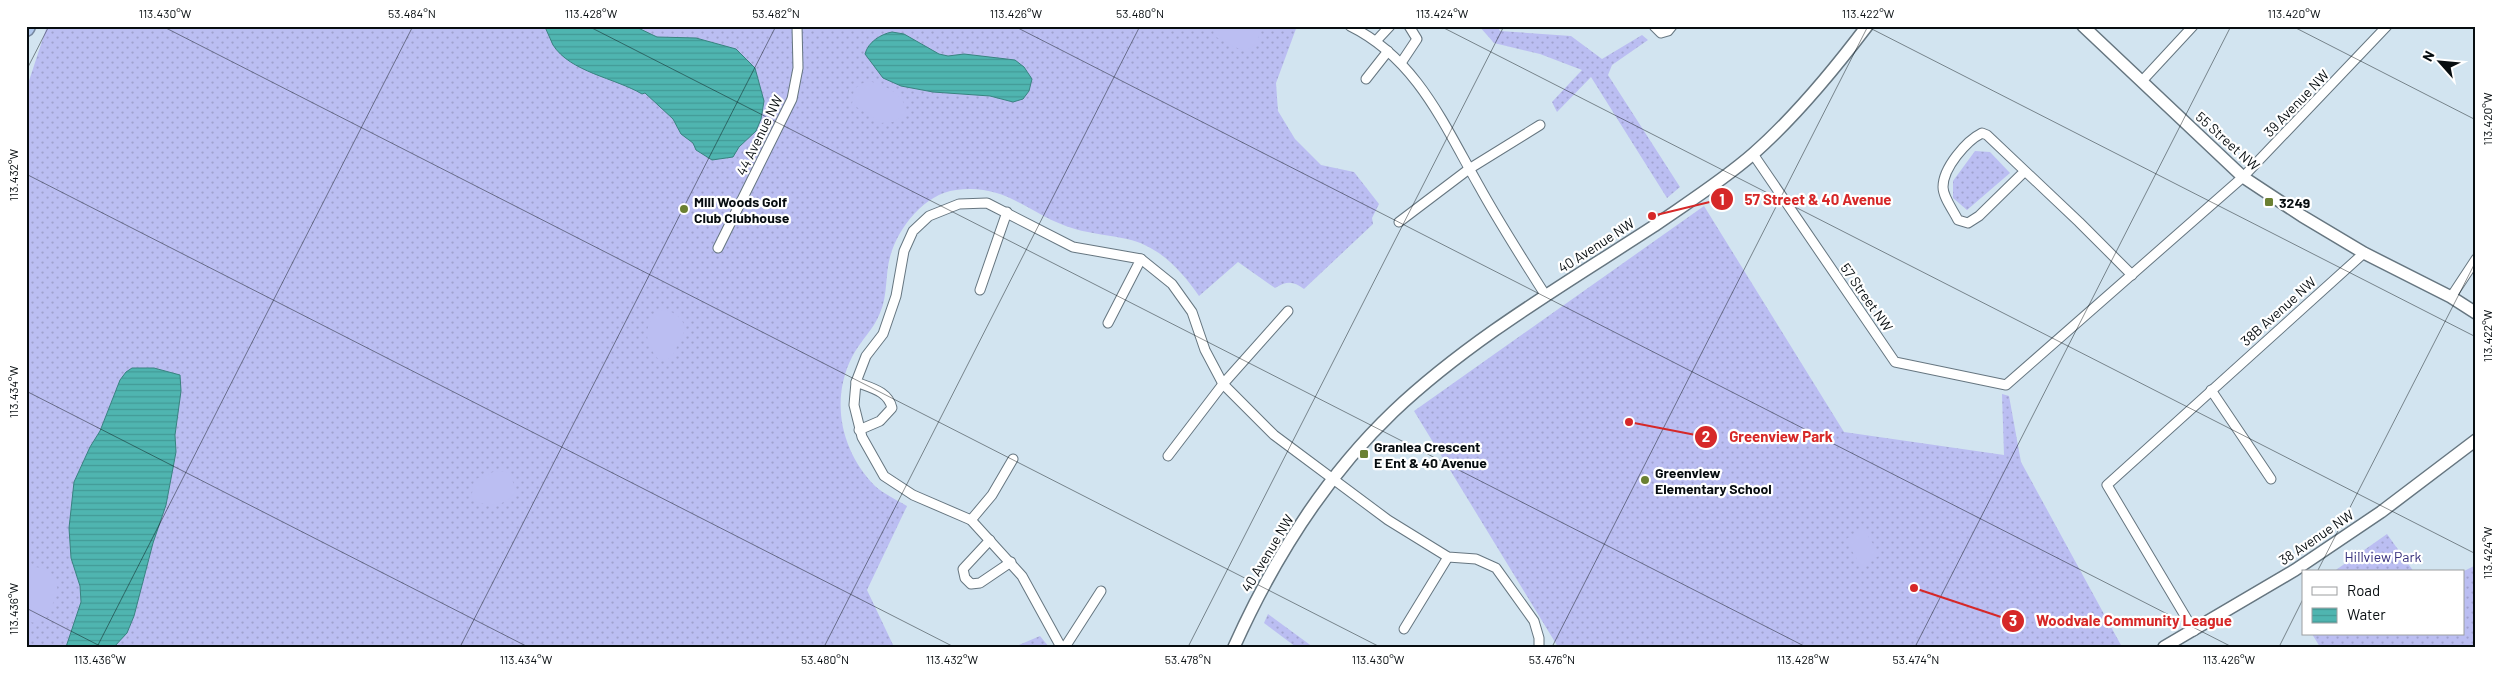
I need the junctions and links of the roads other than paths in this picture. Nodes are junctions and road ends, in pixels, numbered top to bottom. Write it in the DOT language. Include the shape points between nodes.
graph roads {
  1 [pos="797,26"];
  2 [pos="1350,26"];
  3 [pos="1390,26"];
  4 [pos="1409,26"];
  5 [pos="1654,26"];
  6 [pos="1672,26"];
  7 [pos="1867,26"];
  8 [pos="2083,26"];
  9 [pos="2193,26"];
  10 [pos="2388,26"];
  11 [pos="1376,41"];
  12 [pos="1388,51"];
  13 [pos="1401,63"];
  14 [pos="1366,80"];
  15 [pos="2142,81"];
  16 [pos="1540,125"];
  17 [pos="1753,154"];
  18 [pos="1469,169"];
  19 [pos="2024,171"];
  20 [pos="2243,177"];
  21 [pos="1008,212"];
  22 [pos="1399,222"];
  23 [pos="718,248"];
  24 [pos="2364,253"];
  25 [pos="2476,259"];
  26 [pos="1141,260"];
  27 [pos="2132,275"];
  28 [pos="980,290"];
  29 [pos="1546,296"];
  30 [pos="2451,297"];
  31 [pos="1288,311"];
  32 [pos="2476,313"];
  33 [pos="1108,323"];
  34 [pos="856,382"];
  35 [pos="1223,384"];
  36 [pos="2006,385"];
  37 [pos="2211,390"];
  38 [pos="859,430"];
  39 [pos="2476,440"];
  40 [pos="1168,456"];
  41 [pos="1013,459"];
  42 [pos="1333,479"];
  43 [pos="2271,479"];
  44 [pos="971,520"];
  45 [pos="990,540"];
  46 [pos="1448,557"];
  47 [pos="1011,562"];
  48 [pos="1101,591"];
  49 [pos="1404,629"];
  50 [pos="2194,631"];
  51 [pos="1062,647"];
  52 [pos="1066,647"];
  53 [pos="1234,647"];
  54 [pos="1539,647"];
  55 [pos="2164,647"];
  1 -- 23 [label="street, 44 Avenue NW" via="798,68 792,99"];
  2 -- 11 [label="street"];
  3 -- 11 [label="street"];
  4 -- 13 [label="street" via="1417,40"];
  5 -- 6 [label="street" via="1661,33"];
  7 -- 17 [label="street, 40 Avenue NW" via="1836,68"];
  8 -- 15 [label="street, 55 Street NW"];
  9 -- 15 [label="street"];
  10 -- 20 [label="street, 39 Avenue NW"];
  11 -- 12 [label="street"];
  12 -- 13 [label="street"];
  12 -- 14 [label="street"];
  13 -- 18 [label="street" via="1424,90"];
  15 -- 20 [label="street, 55 Street NW"];
  16 -- 18 [label="street"];
  17 -- 29 [label="street, 40 Avenue NW" via="1683,206"];
  17 -- 36 [label="street, 57 Street NW" via="1895,362"];
  18 -- 22 [label="street"];
  18 -- 29 [label="street"];
  19 -- 19 [label="street" via="1968,223 1958,220 1944,192 1948,171 1967,145 1982,133 1995,140"];
  19 -- 27 [label="street"];
  20 -- 24 [label="street, 55 Street NW"];
  20 -- 27 [label="street, 39 Avenue NW"];
  21 -- 26 [label="street" via="1074,247"];
  21 -- 28 [label="street"];
  21 -- 34 [label="street" via="987,203 959,204 929,216 913,231 904,251 896,296 883,334 866,356"];
  24 -- 30 [label="street, 55 Street NW"];
  24 -- 37 [label="street, 38B Avenue NW"];
  25 -- 30 [label="street"];
  26 -- 33 [label="street"];
  26 -- 35 [label="street" via="1172,284 1192,312 1205,350"];
  27 -- 36 [label="street, 39 Avenue NW"];
  29 -- 42 [label="street, 40 Avenue NW" via="1461,355 1393,413"];
  30 -- 32 [label="street, 55 Street NW"];
  31 -- 35 [label="street"];
  34 -- 38 [label="street" via="854,405"];
  34 -- 38 [label="street" via="882,392 890,399 892,408 880,421"];
  35 -- 40 [label="street"];
  35 -- 42 [label="street" via="1274,435"];
  37 -- 43 [label="street"];
  37 -- 50 [label="street, 38B Avenue NW" via="2107,484"];
  38 -- 44 [label="street" via="884,476 913,495"];
  39 -- 50 [label="street, 38 Avenue NW" via="2358,528"];
  41 -- 44 [label="street" via="992,495"];
  42 -- 46 [label="street" via="1388,520"];
  42 -- 53 [label="street, 40 Avenue NW" via="1296,530 1254,603"];
  44 -- 45 [label="street"];
  45 -- 47 [label="street"];
  45 -- 47 [label="street" via="963,569 965,578 971,584 980,583"];
  46 -- 49 [label="street"];
  46 -- 54 [label="street" via="1476,559 1496,568 1534,621 1540,638"];
  47 -- 51 [label="street"];
  48 -- 52 [label="street"];
  50 -- 55 [label="street, 38 Avenue NW"];
}
